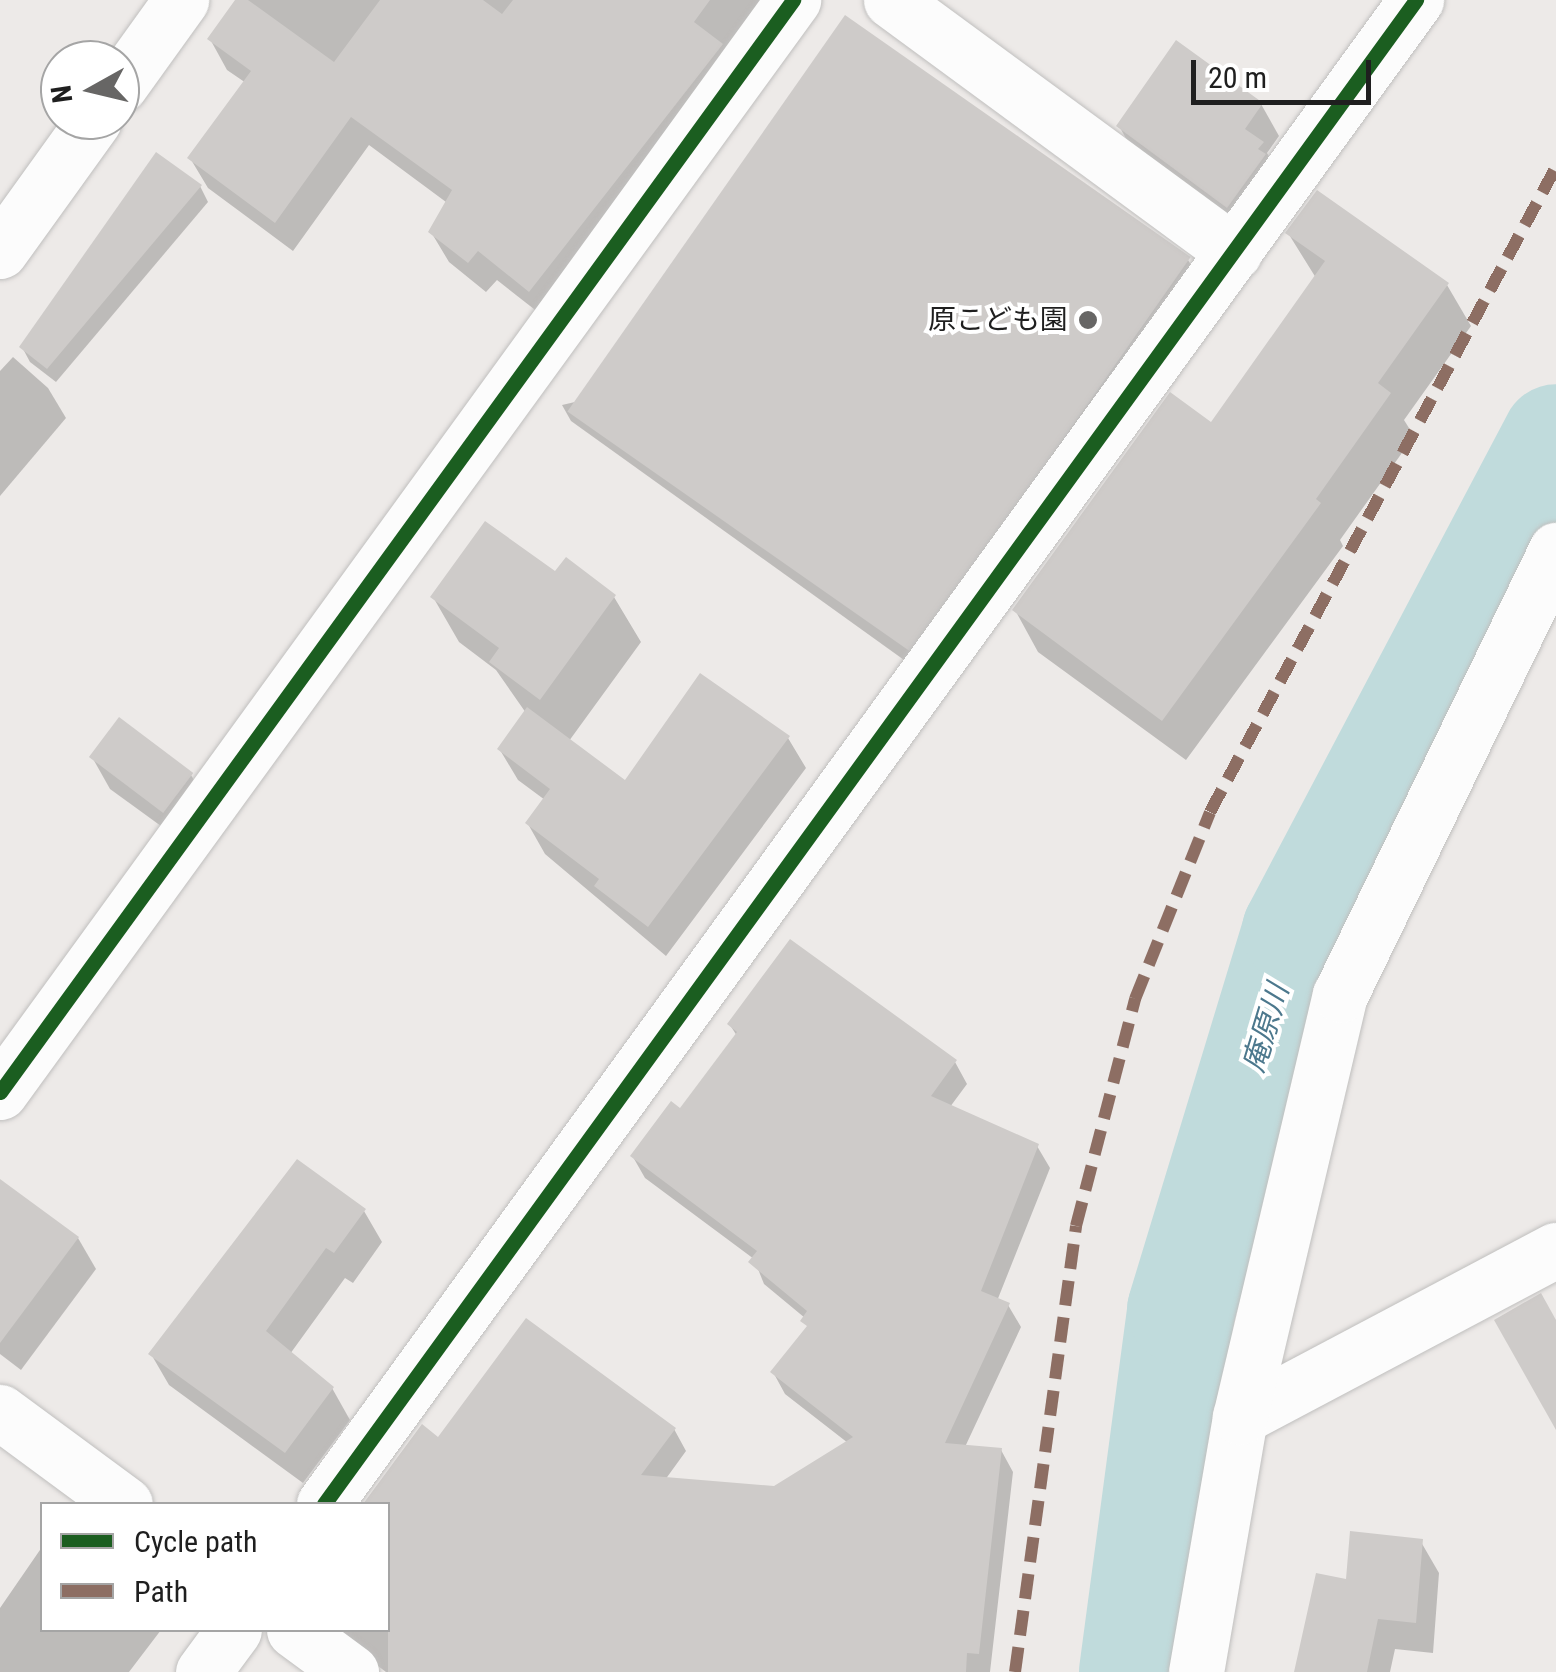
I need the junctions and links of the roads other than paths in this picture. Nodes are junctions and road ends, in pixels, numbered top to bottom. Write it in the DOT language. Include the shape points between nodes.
graph roads {
  1 [pos="181,0"];
  2 [pos="793,0"];
  3 [pos="891,0"];
  4 [pos="1416,0"];
  5 [pos="140,56"];
  6 [pos="80,140"];
  7 [pos="0,251"];
  8 [pos="1234,252"];
  9 [pos="1556,550"];
  10 [pos="0,1092"];
  11 [pos="1556,1250"];
  12 [pos="0,1412"];
  13 [pos="1240,1417"];
  14 [pos="122,1502"];
  15 [pos="325,1502"];
  16 [pos="233,1632"];
  17 [pos="297,1632"];
  18 [pos="203,1672"];
  19 [pos="351,1672"];
  20 [pos="1196,1672"];
  1 -- 5 [label="street"];
  2 -- 10 [label="street"];
  3 -- 8 [label="street"];
  4 -- 8 [label="street"];
  6 -- 7 [label="street"];
  8 -- 15 [label="street"];
  9 -- 13 [label="street" via="1340,995"];
  11 -- 13 [label="street"];
  12 -- 14 [label="street"];
  13 -- 20 [label="street"];
  16 -- 18 [label="street"];
  17 -- 19 [label="street"];
}
